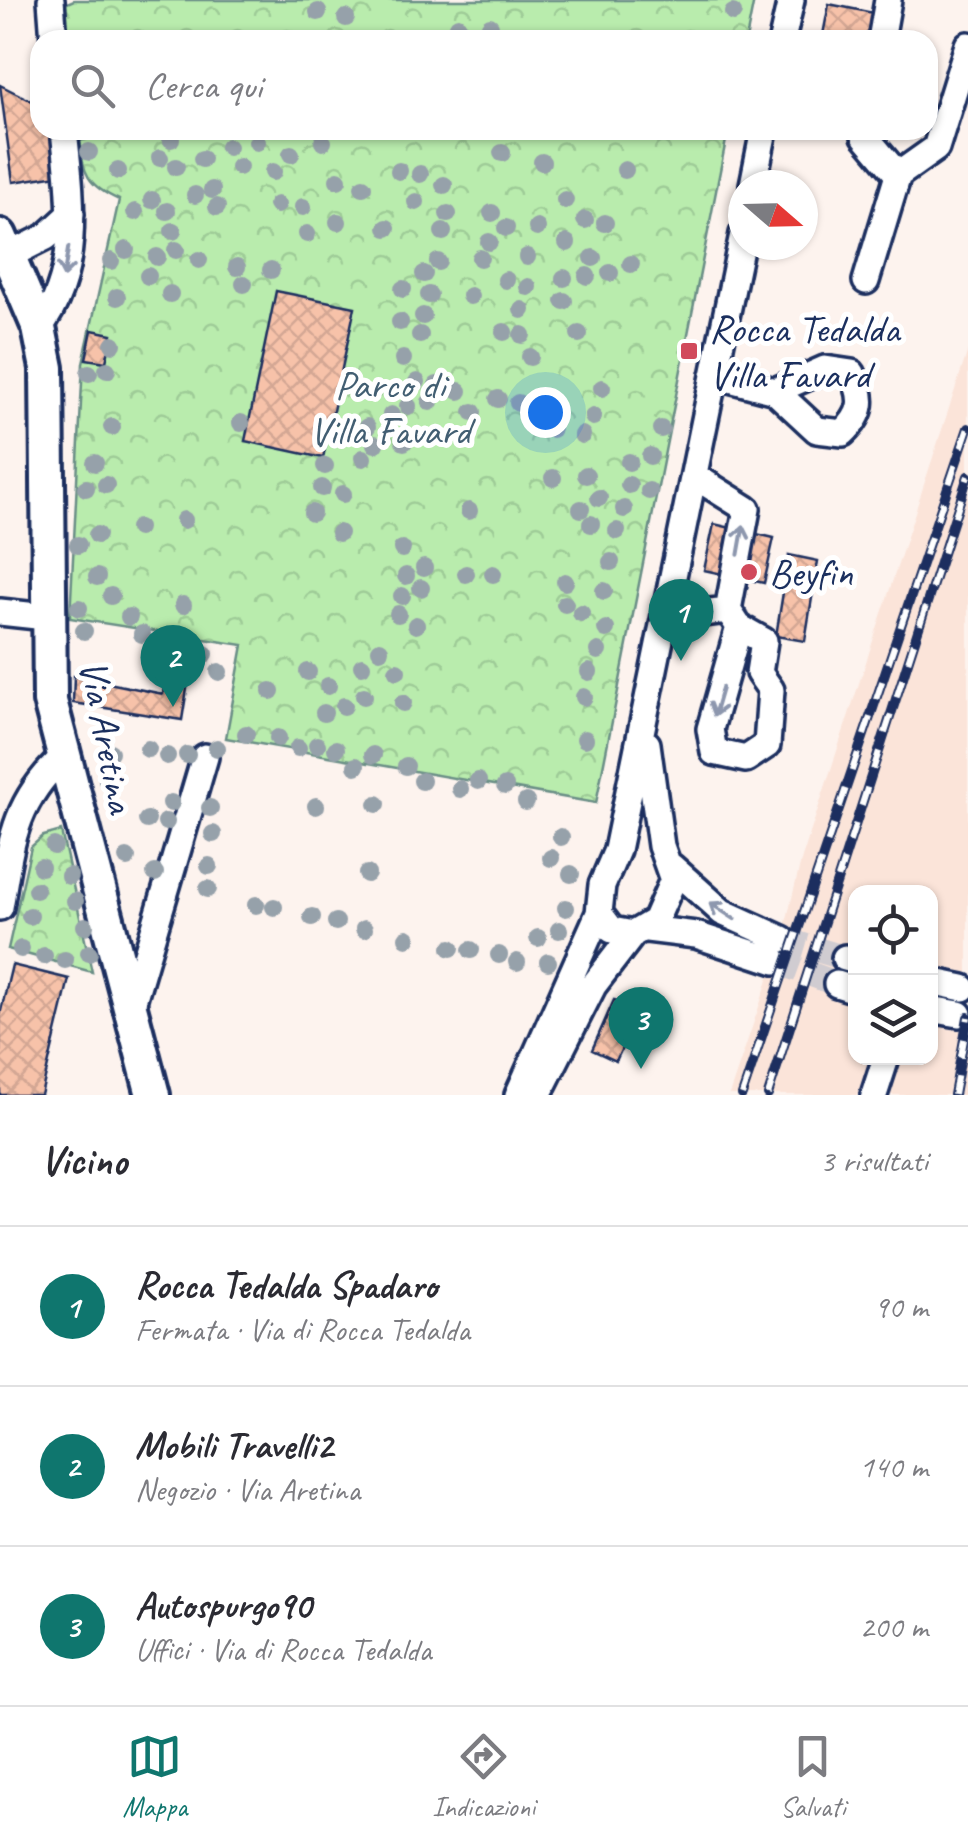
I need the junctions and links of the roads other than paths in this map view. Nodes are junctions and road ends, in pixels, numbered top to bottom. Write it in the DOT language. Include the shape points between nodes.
graph roads {
  1 [pos="50,0"];
  2 [pos="790,0"];
  3 [pos="888,0"];
  4 [pos="53,30"];
  5 [pos="784,30"];
  6 [pos="883,30"];
  7 [pos="968,45"];
  8 [pos="65,140"];
  9 [pos="762,140"];
  10 [pos="868,140"];
  11 [pos="756,170"];
  12 [pos="898,175"];
  13 [pos="71,214"];
  14 [pos="738,260"];
  15 [pos="7,269"];
  16 [pos="866,281"];
  17 [pos="39,328"];
  18 [pos="714,376"];
  19 [pos="775,391"];
  20 [pos="696,477"];
  21 [pos="0,612"];
  22 [pos="46,617"];
  23 [pos="667,617"];
  24 [pos="734,619"];
  25 [pos="644,721"];
  26 [pos="205,757"];
  27 [pos="62,759"];
  28 [pos="617,850"];
  29 [pos="666,857"];
  30 [pos="0,906"];
  31 [pos="599,913"];
  32 [pos="640,932"];
  33 [pos="938,986"];
  34 [pos="938,1006"];
  35 [pos="131,1008"];
  36 [pos="884,1065"];
  37 [pos="152,1095"];
  38 [pos="518,1095"];
  39 [pos="538,1095"];
  40 [pos="874,1095"];
  1 -- 4 [label="street"];
  2 -- 5 [label="street"];
  3 -- 6 [label="street"];
  7 -- 12 [label="street" via="936,148"];
  8 -- 13 [label="street"];
  9 -- 11 [label="street"];
  10 -- 12 [label="street"];
  12 -- 16 [label="street"];
  13 -- 15 [label="street"];
  13 -- 17 [label="street, one-way" via="62,288"];
  14 -- 18 [label="street"];
  15 -- 17 [label="main road, Via Aretina"];
  17 -- 22 [label="main road, Via Aretina" via="49,410"];
  18 -- 19 [label="street"];
  18 -- 20 [label="street"];
  20 -- 23 [label="street"];
  24 -- 20 [label="street, one-way" via="746,509"];
  21 -- 22 [label="street"];
  22 -- 27 [label="main road, Via Aretina" via="50,701"];
  23 -- 24 [label="street"];
  23 -- 25 [label="street"];
  24 -- 24 [label="street, one-way" via="710,729 714,752 746,759 767,745 771,690 759,672 764,642"];
  25 -- 28 [label="street"];
  25 -- 29 [label="street"];
  26 -- 35 [label="street"];
  27 -- 30 [label="street" via="20,810"];
  27 -- 35 [label="main road, Via Aretina"];
  28 -- 29 [label="street" via="636,839"];
  28 -- 31 [label="street"];
  29 -- 32 [label="street" via="667,901"];
  32 -- 29 [label="street, one-way" via="778,950 722,912"];
  31 -- 32 [label="street" via="612,930"];
  31 -- 38 [label="street"];
  32 -- 39 [label="street" via="593,986"];
  33 -- 34 [label="street" via="961,1001"];
  35 -- 37 [label="main road, Via Aretina"];
  36 -- 40 [label="street"];
}
